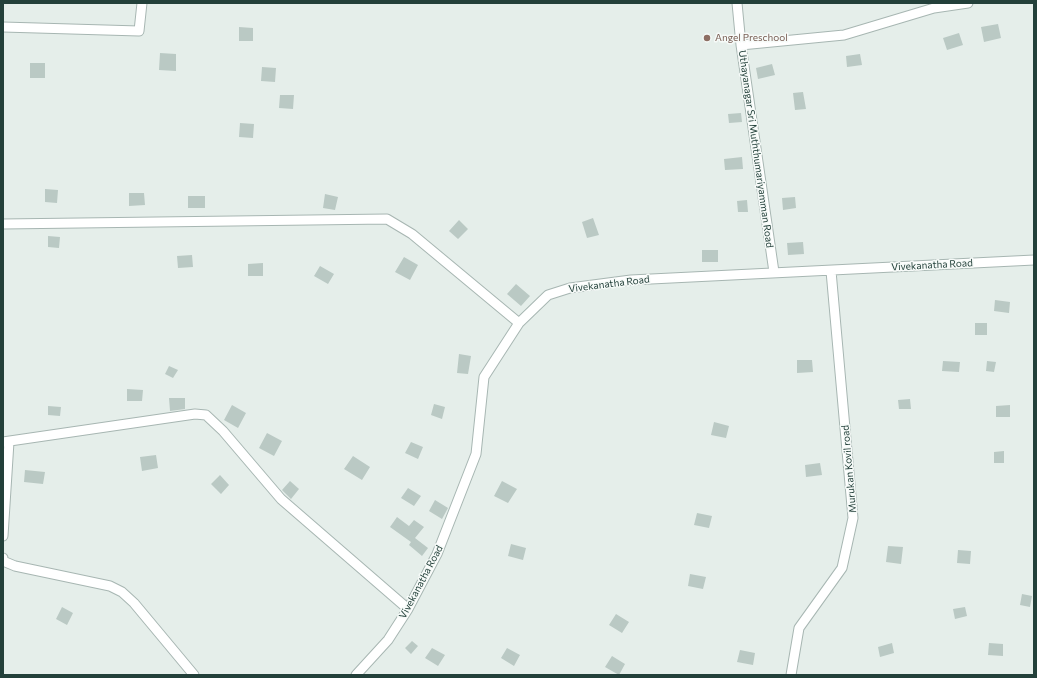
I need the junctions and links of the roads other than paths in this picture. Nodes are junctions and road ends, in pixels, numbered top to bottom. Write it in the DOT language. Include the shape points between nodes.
graph roads {
  1 [pos="142,3"];
  2 [pos="737,3"];
  3 [pos="968,3"];
  4 [pos="3,27"];
  5 [pos="741,45"];
  6 [pos="3,224"];
  7 [pos="1034,260"];
  8 [pos="831,271"];
  9 [pos="774,272"];
  10 [pos="519,323"];
  11 [pos="6,442"];
  12 [pos="3,536"];
  13 [pos="3,558"];
  14 [pos="408,609"];
  15 [pos="194,675"];
  16 [pos="356,675"];
  17 [pos="791,675"];
  1 -- 4 [label="street" via="139,31"];
  2 -- 5 [label="street, Uthayanagar Sri Muththumariyamman Road"];
  3 -- 5 [label="street" via="934,8 844,35"];
  5 -- 9 [label="street, Uthayanagar Sri Muththumariyamman Road"];
  6 -- 10 [label="street" via="387,219 412,234"];
  7 -- 8 [label="street, Vivekanatha Road"];
  8 -- 9 [label="street, Vivekanatha Road"];
  8 -- 17 [label="street, Murukan Kovil road" via="854,518 842,568 799,628"];
  9 -- 10 [label="street, Vivekanatha Road" via="631,280 570,288 548,295"];
  10 -- 14 [label="street, Vivekanatha Road" via="484,377 476,454 437,554"];
  11 -- 12 [label="street"];
  11 -- 14 [label="street" via="195,414 206,415 282,499"];
  13 -- 15 [label="street" via="3,561 15,566 110,586 122,592"];
  14 -- 16 [label="street, Vivekanatha Road" via="388,640"];
}
